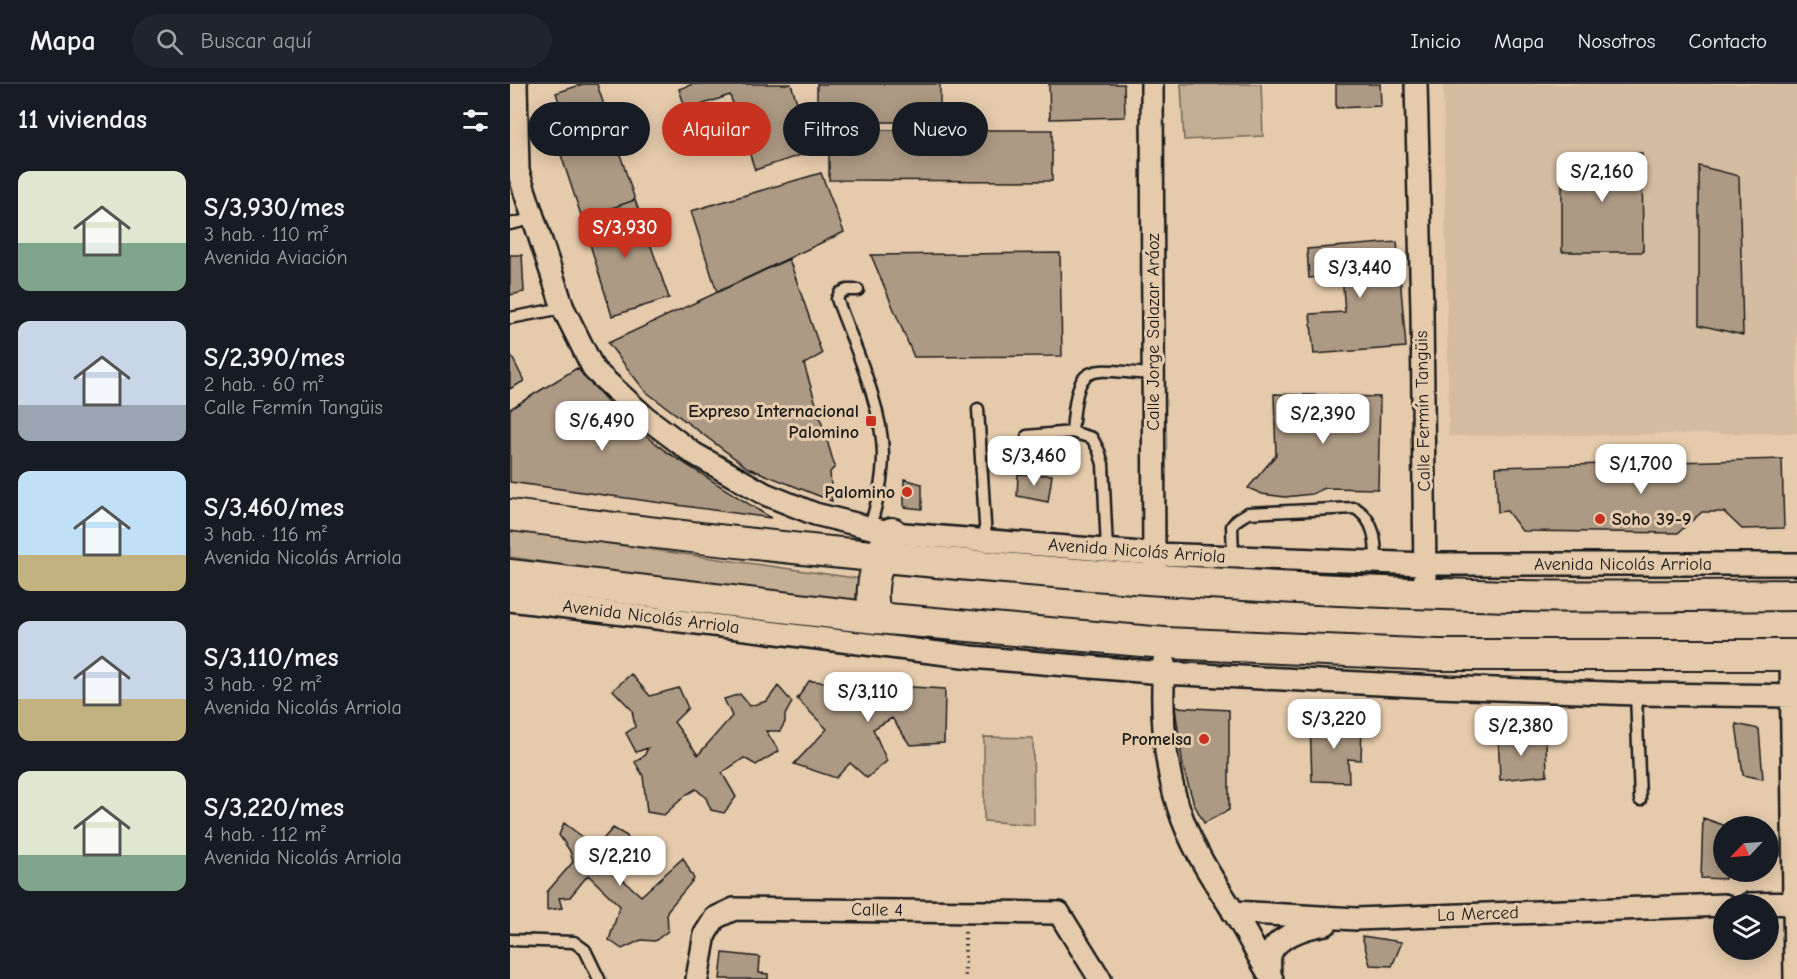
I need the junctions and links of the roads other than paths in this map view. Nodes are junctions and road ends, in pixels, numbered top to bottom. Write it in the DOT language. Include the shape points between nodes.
graph roads {
  1 [pos="516,84"];
  2 [pos="1152,84"];
  3 [pos="1416,84"];
  4 [pos="513,133"];
  5 [pos="532,219"];
  6 [pos="510,224"];
  7 [pos="858,291"];
  8 [pos="563,308"];
  9 [pos="510,318"];
  10 [pos="1154,374"];
  11 [pos="978,409"];
  12 [pos="1072,432"];
  13 [pos="1027,436"];
  14 [pos="510,515"];
  15 [pos="881,539"];
  16 [pos="986,540"];
  17 [pos="1107,550"];
  18 [pos="1233,557"];
  19 [pos="1376,563"];
  20 [pos="1797,564"];
  21 [pos="1154,567"];
  22 [pos="510,574"];
  23 [pos="1425,579"];
  24 [pos="1797,595"];
  25 [pos="510,600"];
  26 [pos="876,618"];
  27 [pos="1165,643"];
  28 [pos="1794,655"];
  29 [pos="1163,673"];
  30 [pos="1636,694"];
  31 [pos="1794,696"];
  32 [pos="1640,800"];
  33 [pos="1779,903"];
  34 [pos="1796,903"];
  35 [pos="1713,905"];
  36 [pos="1233,912"];
  37 [pos="1356,919"];
  38 [pos="510,940"];
  39 [pos="1271,977"];
  40 [pos="599,979"];
  41 [pos="697,979"];
  42 [pos="1100,979"];
  43 [pos="1795,979"];
  1 -- 4 [label="street, Avenida Nicolás Arriola"];
  2 -- 10 [label="street, Calle Jorge Salazar Aráoz"];
  3 -- 23 [label="street, Calle Fermín Tangüis"];
  4 -- 5 [label="street, Avenida Nicolás Arriola" via="518,171"];
  5 -- 6 [label="lane"];
  5 -- 8 [label="street, Avenida Nicolás Arriola"];
  7 -- 15 [label="lane" via="847,290 837,298 877,413 883,454"];
  8 -- 9 [label="lane"];
  8 -- 15 [label="street, Avenida Nicolás Arriola" via="594,370 644,416 693,453 765,494"];
  10 -- 12 [label="lane" via="1089,372 1078,385"];
  10 -- 21 [label="street, Calle Jorge Salazar Aráoz"];
  11 -- 16 [label="lane"];
  12 -- 13 [label="lane"];
  12 -- 17 [label="lane" via="1092,438 1103,464"];
  14 -- 15 [label="main road, Avenida Nicolás Arriola" via="676,536"];
  15 -- 16 [label="street, Avenida Nicolás Arriola"];
  15 -- 21 [label="main road, Avenida Nicolás Arriola"];
  15 -- 26 [label="main road" via="871,594"];
  16 -- 17 [label="street, Avenida Nicolás Arriola"];
  17 -- 21 [label="street, Avenida Nicolás Arriola"];
  18 -- 19 [label="street, Avenida Nicolás Arriola"];
  18 -- 19 [label="lane" via="1232,526 1248,513 1355,508 1365,514 1371,525"];
  18 -- 21 [label="street, Avenida Nicolás Arriola"];
  19 -- 23 [label="street, Avenida Nicolás Arriola"];
  20 -- 23 [label="street, Avenida Nicolás Arriola"];
  21 -- 23 [label="main road, Avenida Nicolás Arriola"];
  22 -- 26 [label="main road, Avenida Nicolás Arriola"];
  23 -- 24 [label="main road, Avenida Nicolás Arriola" via="1575,597"];
  25 -- 29 [label="street, Avenida Nicolás Arriola" via="971,657"];
  26 -- 27 [label="main road, Avenida Nicolás Arriola"];
  27 -- 28 [label="main road, Avenida Nicolás Arriola" via="1439,655"];
  27 -- 29 [label="street"];
  28 -- 31 [label="street"];
  29 -- 30 [label="street, Avenida Nicolás Arriola"];
  29 -- 36 [label="street" via="1166,747 1178,806 1209,876"];
  30 -- 31 [label="street, Avenida Nicolás Arriola"];
  30 -- 32 [label="lane"];
  31 -- 34 [label="street"];
  33 -- 34 [label="street"];
  34 -- 43 [label="street"];
  35 -- 37 [label="street, La Merced"];
  36 -- 37 [label="street, La Merced"];
  36 -- 39 [label="street"];
  37 -- 39 [label="street" via="1287,936 1270,954"];
  38 -- 40 [label="lane" via="574,942 585,950"];
  41 -- 42 [label="street, Calle 4" via="705,934 715,918 734,909 1059,912"];
}
